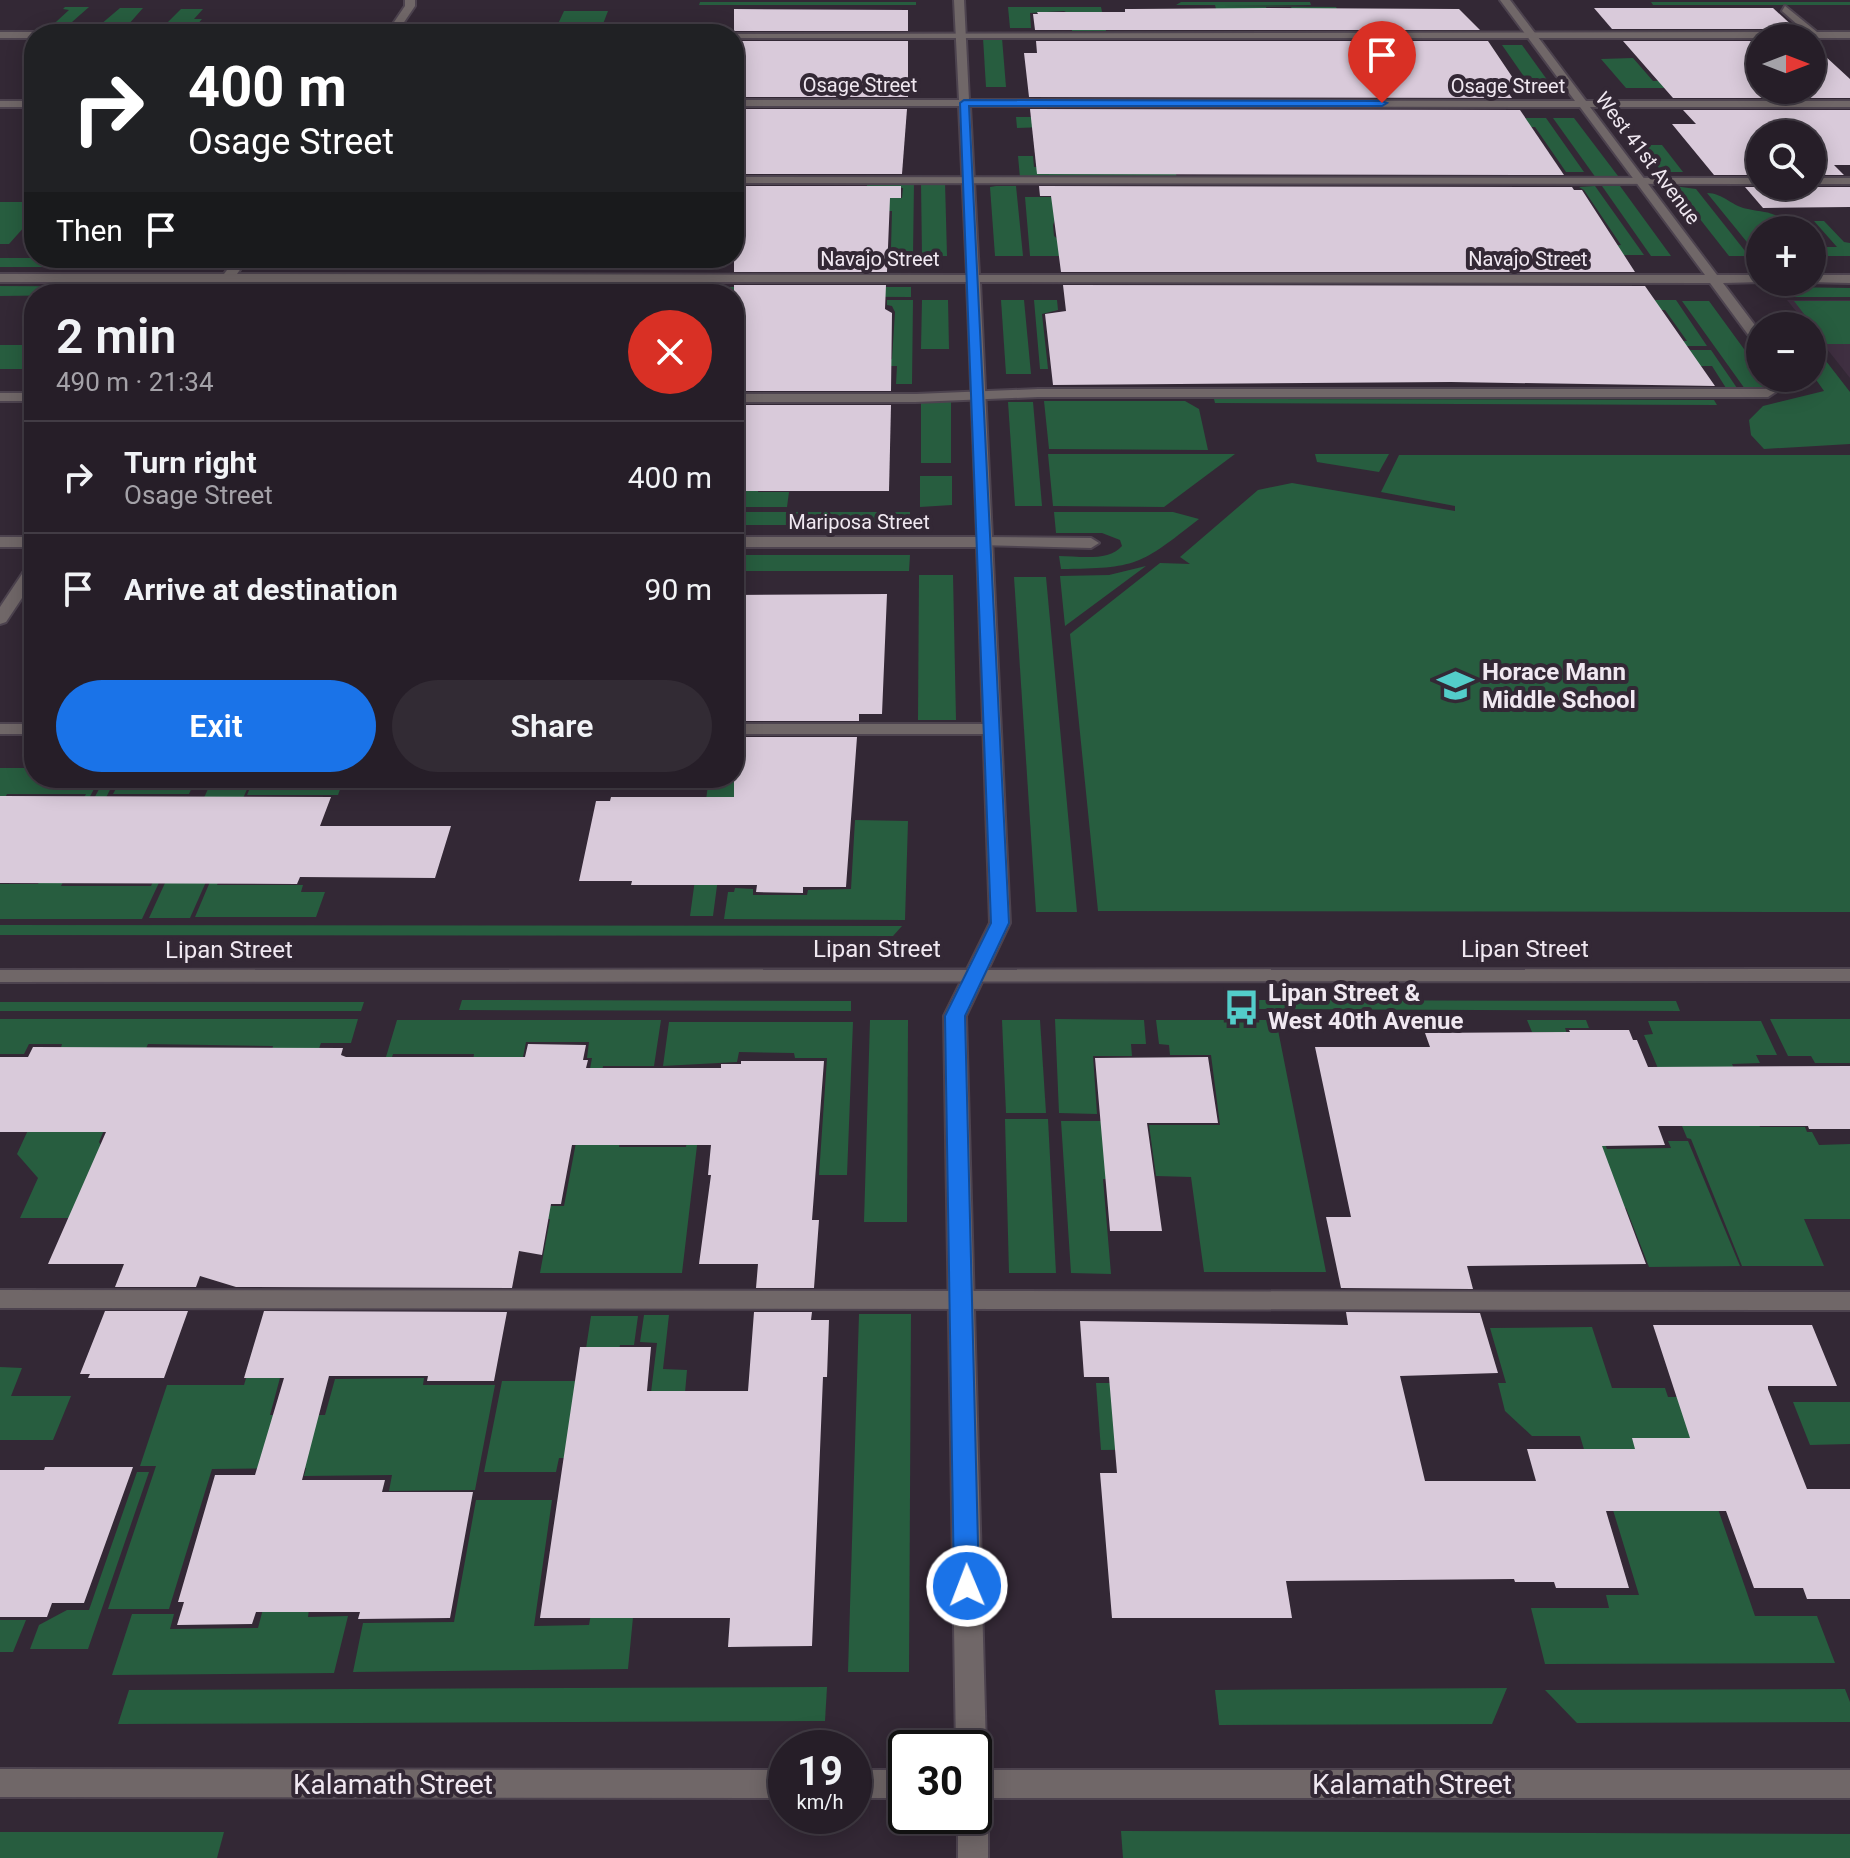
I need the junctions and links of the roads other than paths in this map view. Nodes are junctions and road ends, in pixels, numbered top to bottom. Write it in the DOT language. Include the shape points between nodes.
graph roads {
  1 [pos="410,0"];
  2 [pos="959,0"];
  3 [pos="1505,0"];
  4 [pos="1785,9"];
  5 [pos="398,24"];
  6 [pos="1802,24"];
  7 [pos="0,35"];
  8 [pos="24,35"];
  9 [pos="744,35"];
  10 [pos="960,35"];
  11 [pos="1531,35"];
  12 [pos="1746,35"];
  13 [pos="1826,35"];
  14 [pos="1850,35"];
  15 [pos="744,103"];
  16 [pos="964,103"];
  17 [pos="0,104"];
  18 [pos="24,104"];
  19 [pos="1582,104"];
  20 [pos="1850,104"];
  21 [pos="744,180"];
  22 [pos="968,180"];
  23 [pos="1640,181"];
  24 [pos="1746,181"];
  25 [pos="1826,181"];
  26 [pos="1850,181"];
  27 [pos="235,268"];
  28 [pos="0,278"];
  29 [pos="228,278"];
  30 [pos="974,279"];
  31 [pos="1714,279"];
  32 [pos="1746,279"];
  33 [pos="1826,279"];
  34 [pos="1850,279"];
  35 [pos="224,284"];
  36 [pos="1746,322"];
  37 [pos="1769,392"];
  38 [pos="978,396"];
  39 [pos="0,397"];
  40 [pos="24,397"];
  41 [pos="744,398"];
  42 [pos="0,542"];
  43 [pos="24,542"];
  44 [pos="744,542"];
  45 [pos="984,542"];
  46 [pos="1091,543"];
  47 [pos="24,583"];
  48 [pos="0,619"];
  49 [pos="0,729"];
  50 [pos="24,729"];
  51 [pos="744,729"];
  52 [pos="991,729"];
  53 [pos="974,975"];
  54 [pos="1850,975"];
  55 [pos="0,976"];
  56 [pos="0,1299"];
  57 [pos="961,1300"];
  58 [pos="1850,1301"];
  59 [pos="971,1730"];
  60 [pos="0,1783"];
  61 [pos="768,1784"];
  62 [pos="992,1784"];
  63 [pos="1850,1784"];
  64 [pos="973,1834"];
  65 [pos="973,1858"];
  1 -- 5 [label="street"];
  2 -- 10 [label="street"];
  3 -- 11 [label="street, West 41st Avenue"];
  4 -- 6 [label="street"];
  7 -- 8 [label="street"];
  9 -- 10 [label="street"];
  10 -- 11 [label="street"];
  10 -- 16 [label="street"];
  11 -- 12 [label="street"];
  11 -- 19 [label="street, West 41st Avenue"];
  13 -- 14 [label="street"];
  15 -- 16 [label="street, Osage Street"];
  16 -- 19 [label="street, Osage Street"];
  16 -- 22 [label="street"];
  17 -- 18 [label="street"];
  19 -- 20 [label="street, Osage Street"];
  19 -- 23 [label="street, West 41st Avenue"];
  21 -- 22 [label="street"];
  22 -- 23 [label="street"];
  22 -- 30 [label="street"];
  23 -- 24 [label="street"];
  23 -- 31 [label="street, West 41st Avenue"];
  25 -- 26 [label="street"];
  27 -- 29 [label="street"];
  28 -- 29 [label="street, Navajo Street"];
  29 -- 30 [label="street, Navajo Street"];
  29 -- 35 [label="street"];
  30 -- 31 [label="street, Navajo Street"];
  30 -- 38 [label="street"];
  31 -- 32 [label="street, Navajo Street"];
  31 -- 36 [label="street, West 41st Avenue"];
  33 -- 34 [label="street"];
  37 -- 38 [label="street"];
  38 -- 41 [label="street"];
  38 -- 45 [label="street"];
  39 -- 40 [label="street"];
  42 -- 43 [label="street"];
  44 -- 45 [label="street, Mariposa Street"];
  45 -- 46 [label="street, Mariposa Street"];
  45 -- 52 [label="street"];
  47 -- 48 [label="street"];
  49 -- 50 [label="street"];
  51 -- 52 [label="street"];
  52 -- 53 [label="street" via="1000,923"];
  53 -- 54 [label="street, Lipan Street"];
  53 -- 55 [label="street, Lipan Street"];
  53 -- 57 [label="street" via="955,1016"];
  56 -- 57 [label="street"];
  57 -- 58 [label="street"];
  57 -- 59 [label="street"];
  60 -- 61 [label="street, Kalamath Street"];
  62 -- 63 [label="street, Kalamath Street"];
  64 -- 65 [label="street"];
}
